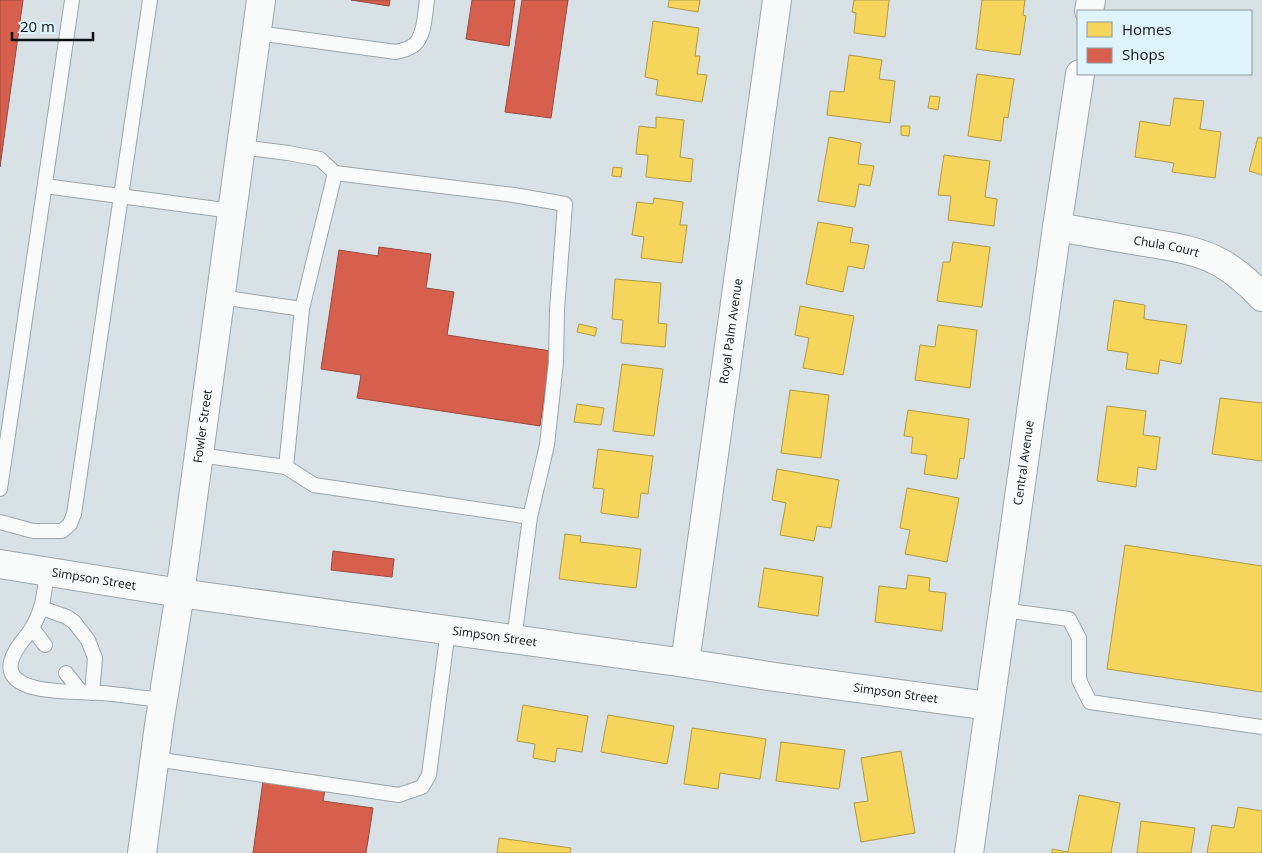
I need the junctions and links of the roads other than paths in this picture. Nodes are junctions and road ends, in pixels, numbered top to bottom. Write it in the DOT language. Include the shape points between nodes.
graph roads {
  1 [pos="72,0"];
  2 [pos="150,0"];
  3 [pos="262,0"];
  4 [pos="427,0"];
  5 [pos="778,0"];
  6 [pos="257,33"];
  7 [pos="1080,75"];
  8 [pos="241,148"];
  9 [pos="336,173"];
  10 [pos="45,186"];
  11 [pos="121,196"];
  12 [pos="232,211"];
  13 [pos="1057,227"];
  14 [pos="220,297"];
  15 [pos="1262,297"];
  16 [pos="302,310"];
  17 [pos="199,455"];
  18 [pos="286,467"];
  19 [pos="0,489"];
  20 [pos="530,517"];
  21 [pos="0,522"];
  22 [pos="0,564"];
  23 [pos="47,571"];
  24 [pos="180,593"];
  25 [pos="42,608"];
  26 [pos="1003,610"];
  27 [pos="32,628"];
  28 [pos="448,630"];
  29 [pos="514,640"];
  30 [pos="45,645"];
  31 [pos="685,663"];
  32 [pos="66,673"];
  33 [pos="87,692"];
  34 [pos="164,700"];
  35 [pos="990,706"];
  36 [pos="1262,727"];
  37 [pos="155,759"];
  38 [pos="142,853"];
  39 [pos="969,853"];
  1 -- 10 [label="lane"];
  2 -- 11 [label="lane"];
  3 -- 6 [label="street, Fowler Street"];
  4 -- 6 [label="lane" via="422,34 416,43 396,52"];
  5 -- 31 [label="street, Royal Palm Avenue"];
  6 -- 8 [label="street, Fowler Street"];
  7 -- 13 [label="street, Central Avenue"];
  8 -- 9 [label="lane" via="320,159"];
  8 -- 12 [label="street, Fowler Street"];
  9 -- 16 [label="lane"];
  9 -- 20 [label="lane" via="565,204 556,362 547,445"];
  10 -- 11 [label="lane"];
  10 -- 19 [label="lane"];
  11 -- 12 [label="lane"];
  11 -- 21 [label="lane" via="72,519 62,531 48,532"];
  12 -- 14 [label="street, Fowler Street"];
  13 -- 15 [label="street, Chula Court" via="1174,247 1202,255 1235,271"];
  13 -- 26 [label="street, Central Avenue"];
  14 -- 16 [label="lane"];
  14 -- 17 [label="street, Fowler Street"];
  16 -- 18 [label="lane"];
  17 -- 18 [label="lane"];
  17 -- 24 [label="street, Fowler Street"];
  18 -- 20 [label="lane" via="314,486"];
  20 -- 29 [label="lane"];
  22 -- 23 [label="street, Simpson Street"];
  23 -- 24 [label="street, Simpson Street"];
  23 -- 25 [label="lane"];
  24 -- 28 [label="street, Simpson Street"];
  24 -- 34 [label="street, Fowler Street"];
  25 -- 27 [label="lane"];
  25 -- 33 [label="lane" via="67,616 88,640 95,658"];
  26 -- 35 [label="street, Central Avenue"];
  26 -- 36 [label="lane" via="1069,619 1079,638 1079,680 1090,702"];
  27 -- 30 [label="lane"];
  27 -- 33 [label="lane" via="14,652 10,664 16,679 27,686 45,690"];
  28 -- 29 [label="street, Simpson Street"];
  28 -- 37 [label="lane" via="429,775 422,787 400,794"];
  29 -- 31 [label="street, Simpson Street"];
  31 -- 35 [label="street, Simpson Street"];
  32 -- 33 [label="lane"];
  33 -- 34 [label="lane"];
  34 -- 37 [label="street, Fowler Street"];
  35 -- 39 [label="street, Central Avenue"];
  37 -- 38 [label="street, Fowler Street"];
}
